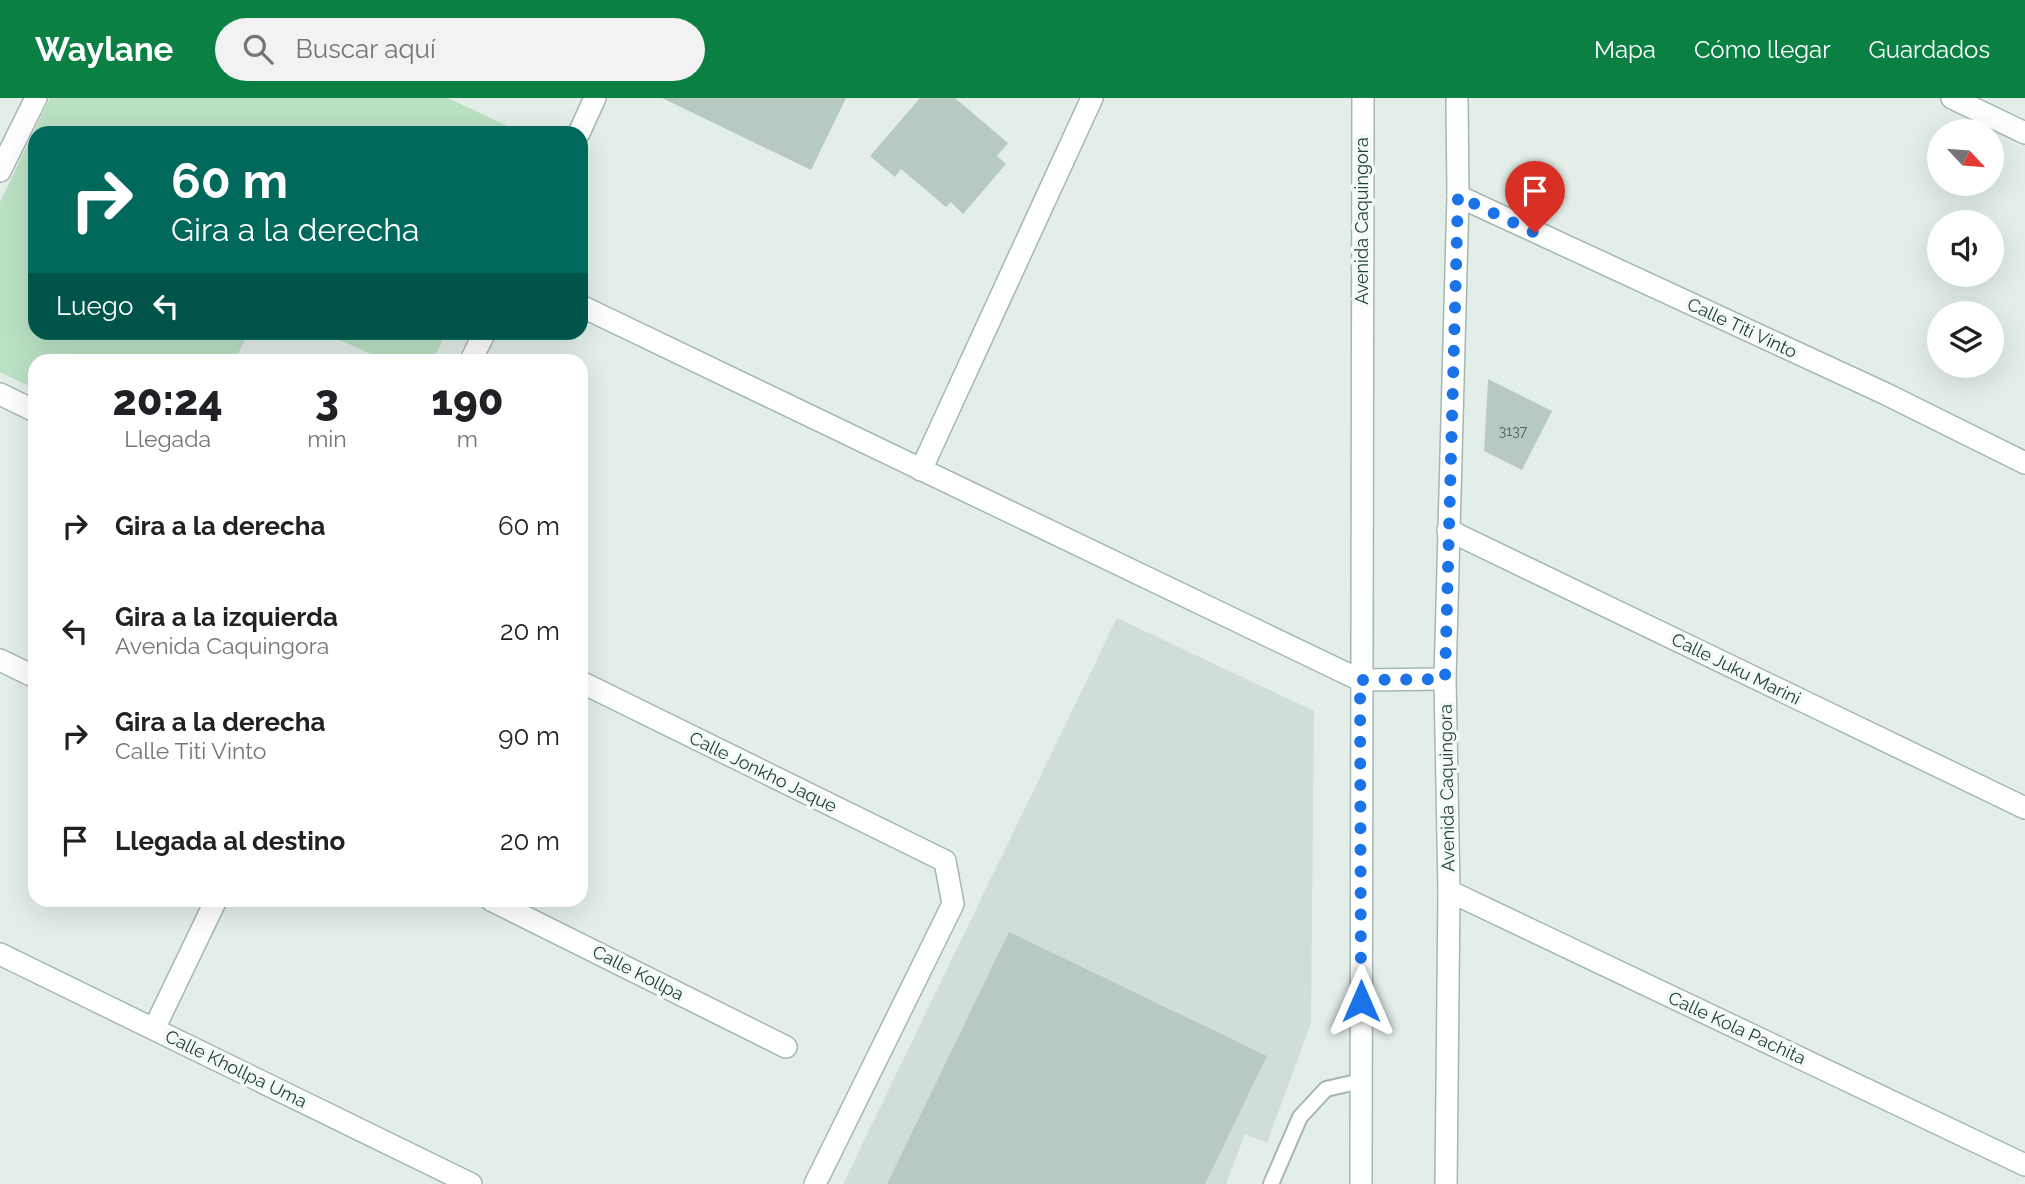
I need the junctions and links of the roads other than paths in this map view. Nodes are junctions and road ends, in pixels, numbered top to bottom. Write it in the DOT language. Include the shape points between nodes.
graph roads {
  1 [pos="36,98"];
  2 [pos="595,98"];
  3 [pos="1092,98"];
  4 [pos="1363,98"];
  5 [pos="1457,98"];
  6 [pos="1953,98"];
  7 [pos="582,126"];
  8 [pos="2025,133"];
  9 [pos="0,172"];
  10 [pos="1458,196"];
  11 [pos="588,309"];
  12 [pos="0,394"];
  13 [pos="28,408"];
  14 [pos="2025,463"];
  15 [pos="921,470"];
  16 [pos="1448,530"];
  17 [pos="0,660"];
  18 [pos="28,674"];
  19 [pos="1445,679"];
  20 [pos="1360,680"];
  21 [pos="588,685"];
  22 [pos="2025,807"];
  23 [pos="1449,891"];
  24 [pos="213,907"];
  25 [pos="505,907"];
  26 [pos="0,954"];
  27 [pos="154,1029"];
  28 [pos="786,1047"];
  29 [pos="1361,1081"];
  30 [pos="2025,1165"];
  31 [pos="471,1184"];
  32 [pos="815,1184"];
  33 [pos="1271,1184"];
  34 [pos="1361,1184"];
  35 [pos="1446,1184"];
  1 -- 9 [label="street"];
  2 -- 7 [label="street"];
  3 -- 15 [label="street"];
  4 -- 20 [label="street, Avenida Caquingora"];
  5 -- 10 [label="street, Avenida Caquingora"];
  6 -- 8 [label="street"];
  10 -- 14 [label="street, Calle Titi Vinto"];
  10 -- 16 [label="street, Avenida Caquingora"];
  11 -- 15 [label="street"];
  12 -- 13 [label="street"];
  15 -- 20 [label="street"];
  16 -- 19 [label="street, Avenida Caquingora"];
  16 -- 22 [label="street, Calle Juku Marini"];
  17 -- 18 [label="street"];
  19 -- 20 [label="street"];
  19 -- 23 [label="street, Avenida Caquingora"];
  20 -- 29 [label="street, Avenida Caquingora"];
  21 -- 32 [label="street, Calle Jonkho Jaque" via="946,861 953,904"];
  23 -- 30 [label="street, Calle Kola Pachita"];
  23 -- 35 [label="street, Avenida Caquingora"];
  24 -- 27 [label="street"];
  25 -- 28 [label="street, Calle Kollpa"];
  26 -- 27 [label="street, Calle Khollpa Uma"];
  27 -- 31 [label="street, Calle Khollpa Uma"];
  29 -- 33 [label="lane" via="1326,1089 1300,1117"];
  29 -- 34 [label="street, Avenida Caquingora"];
}
